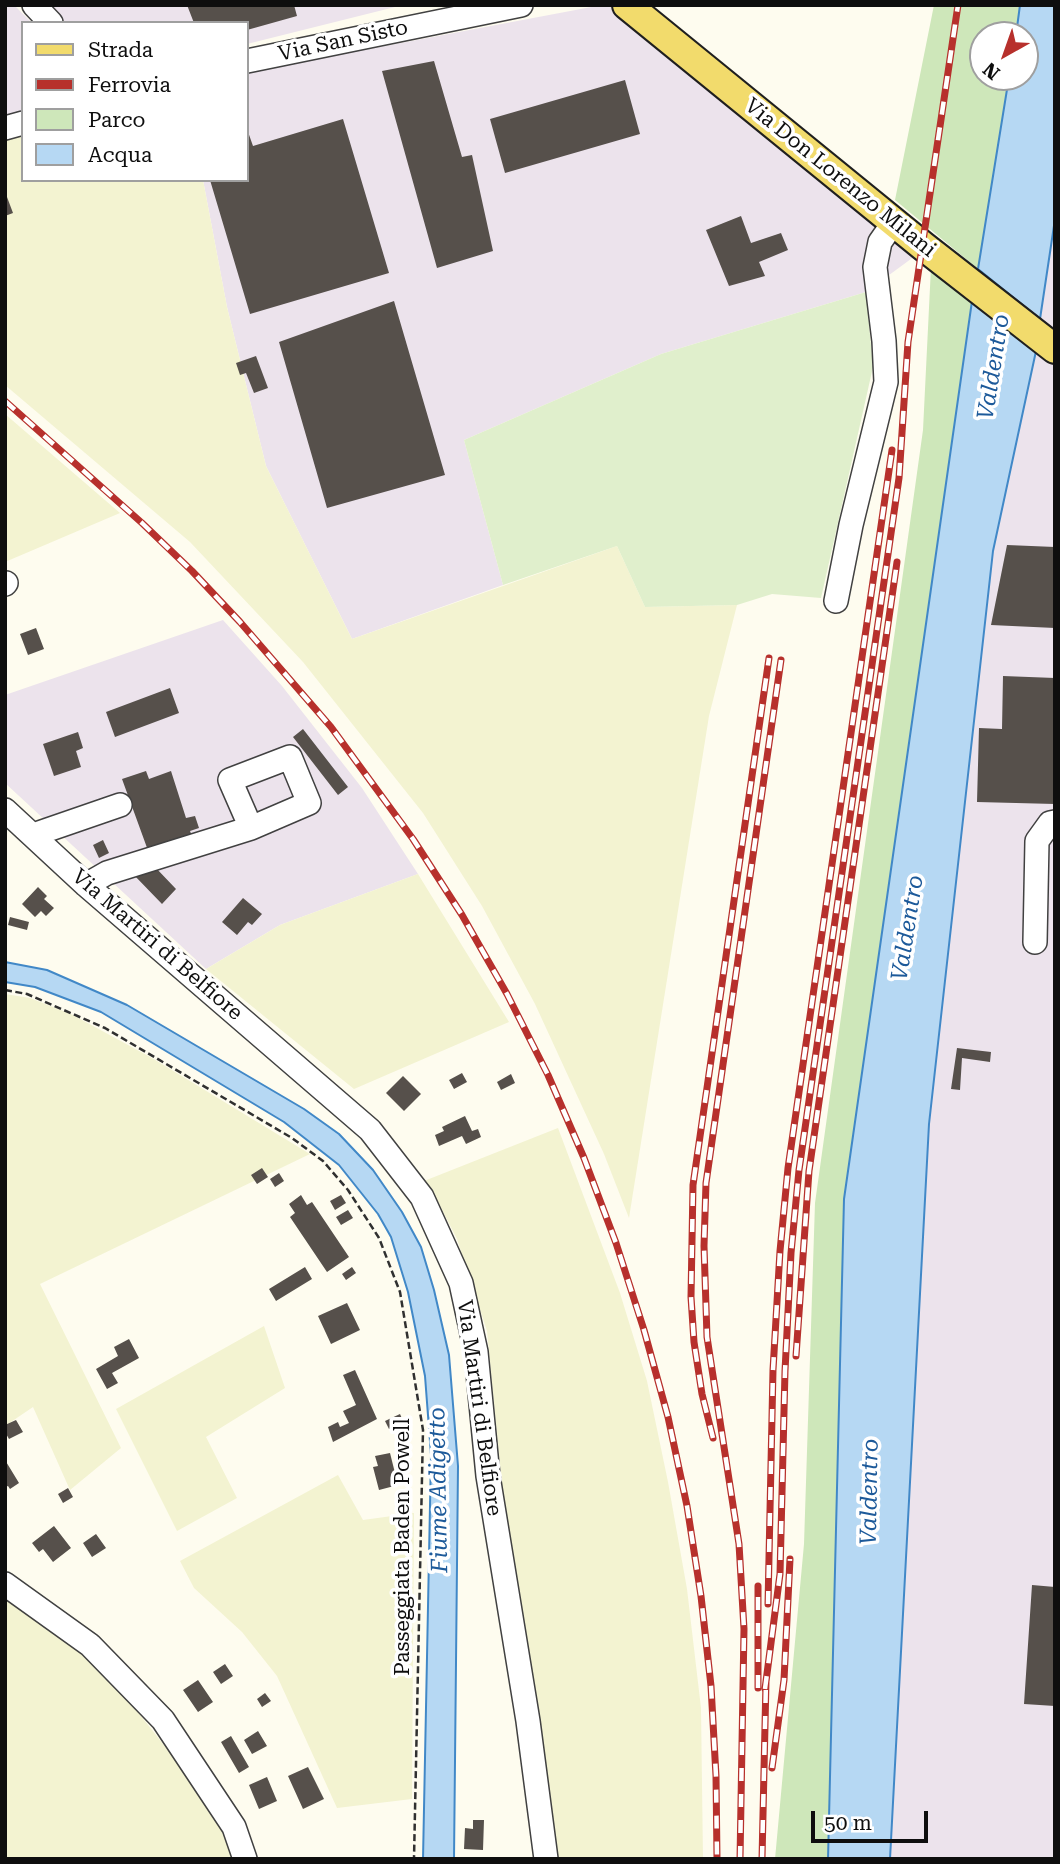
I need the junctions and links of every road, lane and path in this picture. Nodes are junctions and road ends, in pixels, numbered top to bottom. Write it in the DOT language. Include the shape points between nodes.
graph roads {
  1 [pos="34,5"];
  2 [pos="521,5"];
  3 [pos="627,5"];
  4 [pos="49,21"];
  5 [pos="248,61"];
  6 [pos="894,222"];
  7 [pos="1044,340"];
  8 [pos="836,601"];
  9 [pos="120,805"];
  10 [pos="5,810"];
  11 [pos="1055,822"];
  12 [pos="251,828"];
  13 [pos="33,835"];
  14 [pos="86,885"];
  15 [pos="1035,942"];
  16 [pos="5,990"];
  17 [pos="5,1584"];
  18 [pos="245,1859"];
  19 [pos="414,1859"];
  20 [pos="545,1859"];
  1 -- 4 [label="street"];
  2 -- 5 [label="street, Via San Sisto"];
  3 -- 6 [label="main road, Via Don Lorenzo Milani"];
  6 -- 7 [label="main road, Via Don Lorenzo Milani"];
  6 -- 8 [label="street" via="880,242 875,267 886,382"];
  9 -- 13 [label="street"];
  10 -- 13 [label="street, Via Martiri di Belfiore"];
  11 -- 15 [label="street" via="1050,822 1037,841"];
  12 -- 14 [label="street" via="107,873"];
  13 -- 14 [label="street, Via Martiri di Belfiore"];
  14 -- 20 [label="street, Via Martiri di Belfiore" via="370,1130 422,1197 461,1283 476,1352 488,1476"];
  16 -- 19 [label="path, Passeggiata Baden Powell" via="27,994 104,1028 292,1139 323,1161 379,1238 400,1292 423,1430"];
  17 -- 18 [label="street" via="90,1646 163,1720 233,1828"];
}
